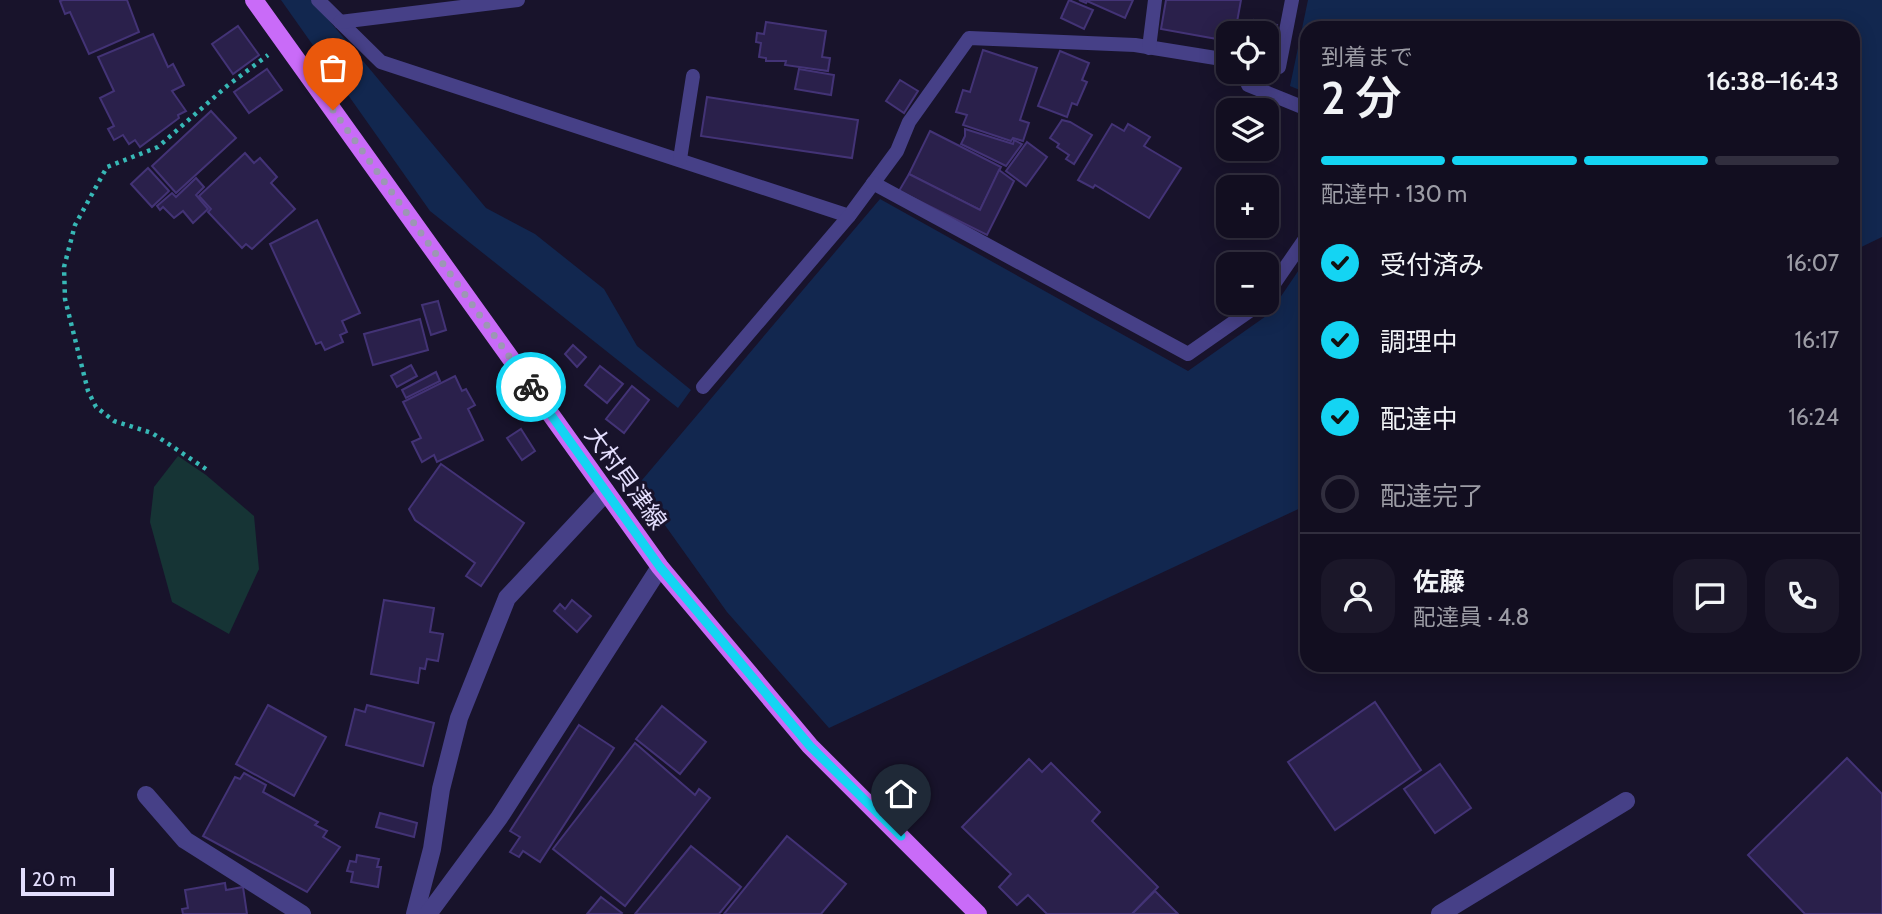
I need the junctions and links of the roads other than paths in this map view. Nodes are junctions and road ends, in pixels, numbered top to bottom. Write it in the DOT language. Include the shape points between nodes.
graph roads {
  1 [pos="254,0"];
  2 [pos="318,0"];
  3 [pos="518,0"];
  4 [pos="1155,0"];
  5 [pos="1292,0"];
  6 [pos="340,22"];
  7 [pos="1149,48"];
  8 [pos="1216,58"];
  9 [pos="1279,67"];
  10 [pos="694,76"];
  11 [pos="1248,84"];
  12 [pos="1300,106"];
  13 [pos="680,159"];
  14 [pos="873,183"];
  15 [pos="849,216"];
  16 [pos="1300,246"];
  17 [pos="1279,277"];
  18 [pos="1244,315"];
  19 [pos="703,387"];
  20 [pos="606,492"];
  21 [pos="660,567"];
  22 [pos="146,794"];
  23 [pos="1626,801"];
  24 [pos="302,914"];
  25 [pos="415,914"];
  26 [pos="428,914"];
  27 [pos="978,914"];
  28 [pos="1440,914"];
  1 -- 20 [label="main road, 大村貝津線"];
  2 -- 6 [label="lane"];
  3 -- 6 [label="lane"];
  4 -- 7 [label="lane"];
  5 -- 9 [label="lane"];
  6 -- 13 [label="lane" via="381,62"];
  7 -- 8 [label="lane"];
  7 -- 14 [label="lane" via="969,38 909,121 897,151"];
  10 -- 13 [label="lane"];
  11 -- 12 [label="lane"];
  13 -- 15 [label="lane"];
  14 -- 15 [label="lane"];
  14 -- 18 [label="lane" via="1188,354"];
  15 -- 19 [label="lane"];
  16 -- 17 [label="lane"];
  20 -- 21 [label="main road, 大村貝津線"];
  20 -- 25 [label="street" via="507,598 459,718"];
  21 -- 26 [label="street" via="499,818"];
  21 -- 27 [label="main road, 大村貝津線" via="810,746"];
  22 -- 24 [label="street" via="185,840"];
  23 -- 28 [label="street"];
}
